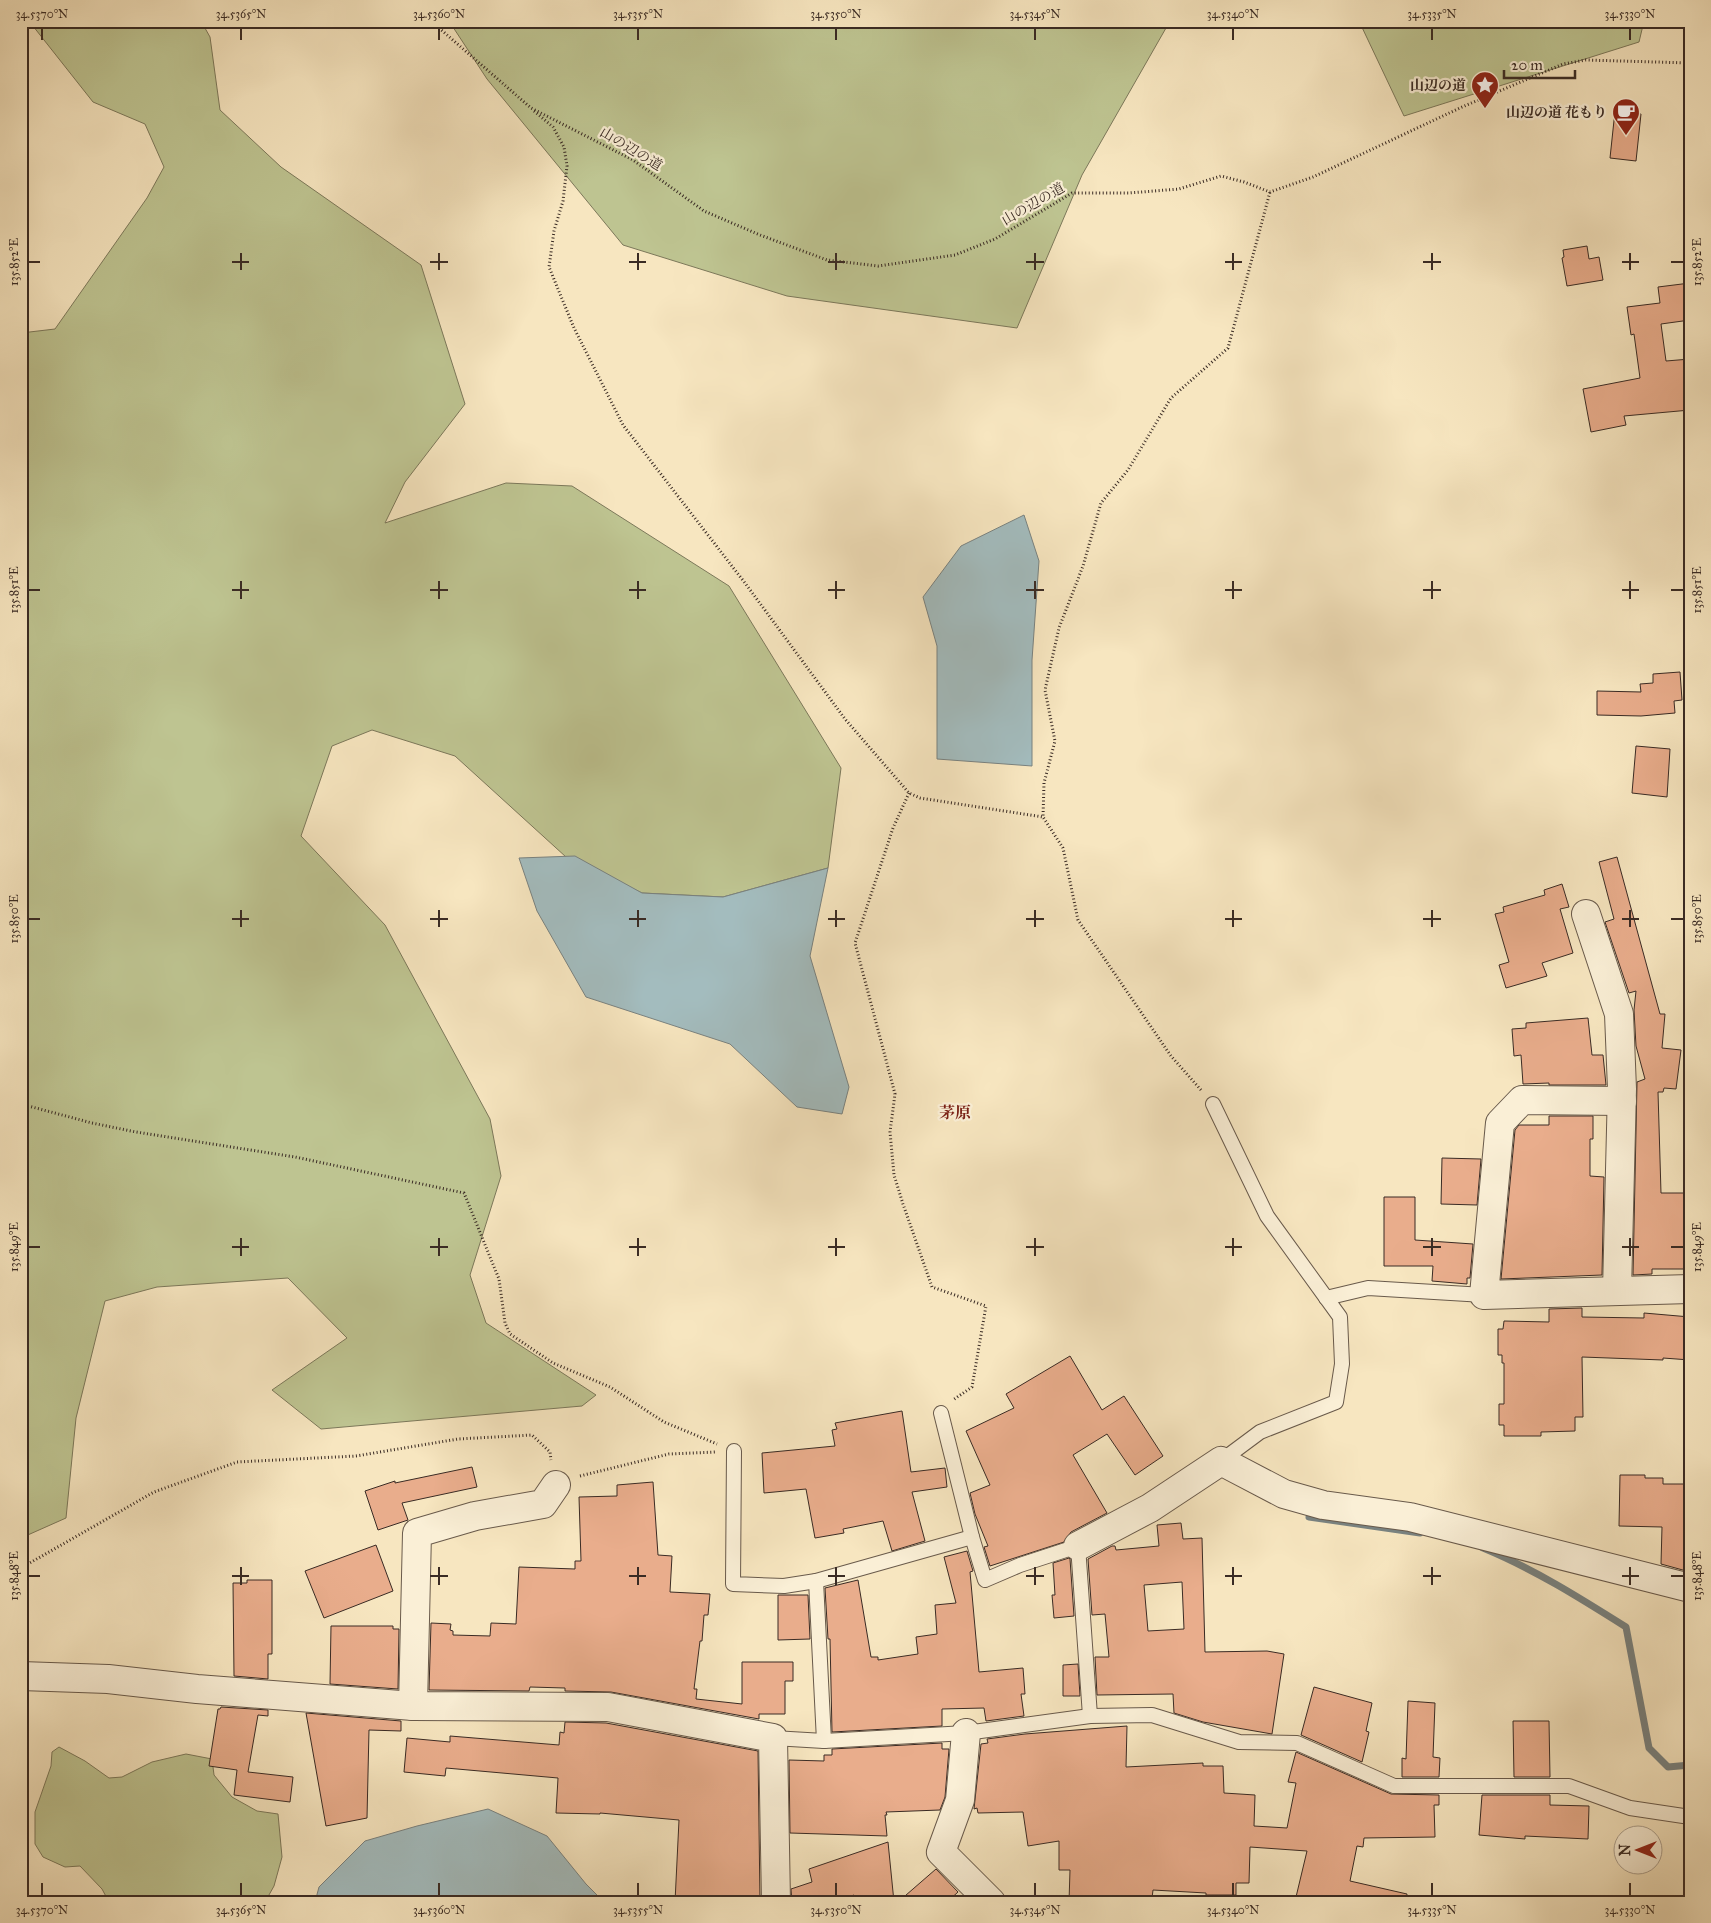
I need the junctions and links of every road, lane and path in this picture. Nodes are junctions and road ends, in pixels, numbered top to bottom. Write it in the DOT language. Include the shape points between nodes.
graph roads {
  1 [pos="431,21"];
  2 [pos="1686,21"];
  3 [pos="1688,63"];
  4 [pos="530,108"];
  5 [pos="1270,192"];
  6 [pos="909,793"];
  7 [pos="1043,817"];
  8 [pos="1586,914"];
  9 [pos="1622,1101"];
  10 [pos="21,1104"];
  11 [pos="1213,1104"];
  12 [pos="1690,1289"];
  13 [pos="1617,1291"];
  14 [pos="1484,1296"];
  15 [pos="1326,1298"];
  16 [pos="942,1414"];
  17 [pos="734,1451"];
  18 [pos="1221,1461"];
  19 [pos="556,1485"];
  20 [pos="972,1537"];
  21 [pos="1078,1546"];
  22 [pos="21,1568"];
  23 [pos="816,1581"];
  24 [pos="1690,1588"];
  25 [pos="21,1676"];
  26 [pos="413,1706"];
  27 [pos="1090,1716"];
  28 [pos="966,1733"];
  29 [pos="773,1738"];
  30 [pos="824,1741"];
  31 [pos="1690,1817"];
  32 [pos="776,1902"];
  33 [pos="991,1902"];
  1 -- 4 [label="path, 山の辺の道"];
  2 -- 3 [label="path"];
  3 -- 5 [label="path" via="1586,60 1563,64 1462,107 1314,177"];
  4 -- 5 [label="path, 山の辺の道" via="633,160 704,211 827,260 878,266 955,255 996,239 1072,192 1179,189 1221,176"];
  4 -- 6 [label="path" via="553,128 564,146 568,166 549,267 574,328 624,425 845,719"];
  5 -- 7 [label="path" via="1228,348 1170,398 1128,470 1102,503 1083,566 1059,628 1045,690 1055,741 1044,783"];
  6 -- 7 [label="path" via="920,798"];
  6 -- 16 [label="path" via="893,828 855,943 895,1094 890,1132 894,1175 902,1204 932,1287 986,1306 972,1387 954,1399"];
  7 -- 11 [label="path" via="1062,848 1078,920 1171,1056"];
  8 -- 9 [label="street" via="1619,1014"];
  9 -- 13 [label="street"];
  9 -- 14 [label="street" via="1522,1100 1500,1123"];
  10 -- 17 [label="path" via="136,1132 295,1157 464,1193 499,1279 505,1323 510,1334 553,1363 610,1388 664,1422"];
  11 -- 15 [label="lane" via="1267,1216"];
  12 -- 13 [label="street"];
  13 -- 14 [label="street"];
  14 -- 15 [label="lane" via="1368,1288"];
  15 -- 18 [label="lane" via="1340,1317 1342,1364 1336,1402 1260,1432"];
  16 -- 20 [label="lane"];
  17 -- 19 [label="path" via="669,1454 589,1473"];
  17 -- 23 [label="lane" via="733,1584 784,1586"];
  18 -- 21 [label="street" via="1150,1508"];
  18 -- 24 [label="street" via="1284,1494 1323,1506 1410,1517"];
  19 -- 22 [label="path" via="550,1452 532,1435 458,1439 356,1456 237,1462 154,1492"];
  19 -- 26 [label="street" via="543,1504 475,1516 417,1533"];
  20 -- 21 [label="lane" via="985,1580"];
  20 -- 23 [label="lane"];
  21 -- 27 [label="lane"];
  23 -- 30 [label="lane"];
  25 -- 26 [label="street" via="108,1679"];
  26 -- 29 [label="street" via="608,1707"];
  27 -- 28 [label="lane"];
  27 -- 31 [label="lane" via="1152,1715 1239,1742 1297,1743 1394,1786 1569,1786 1630,1808"];
  28 -- 30 [label="lane"];
  28 -- 33 [label="street" via="960,1800 942,1852"];
  29 -- 30 [label="lane"];
  29 -- 32 [label="street"];
}
